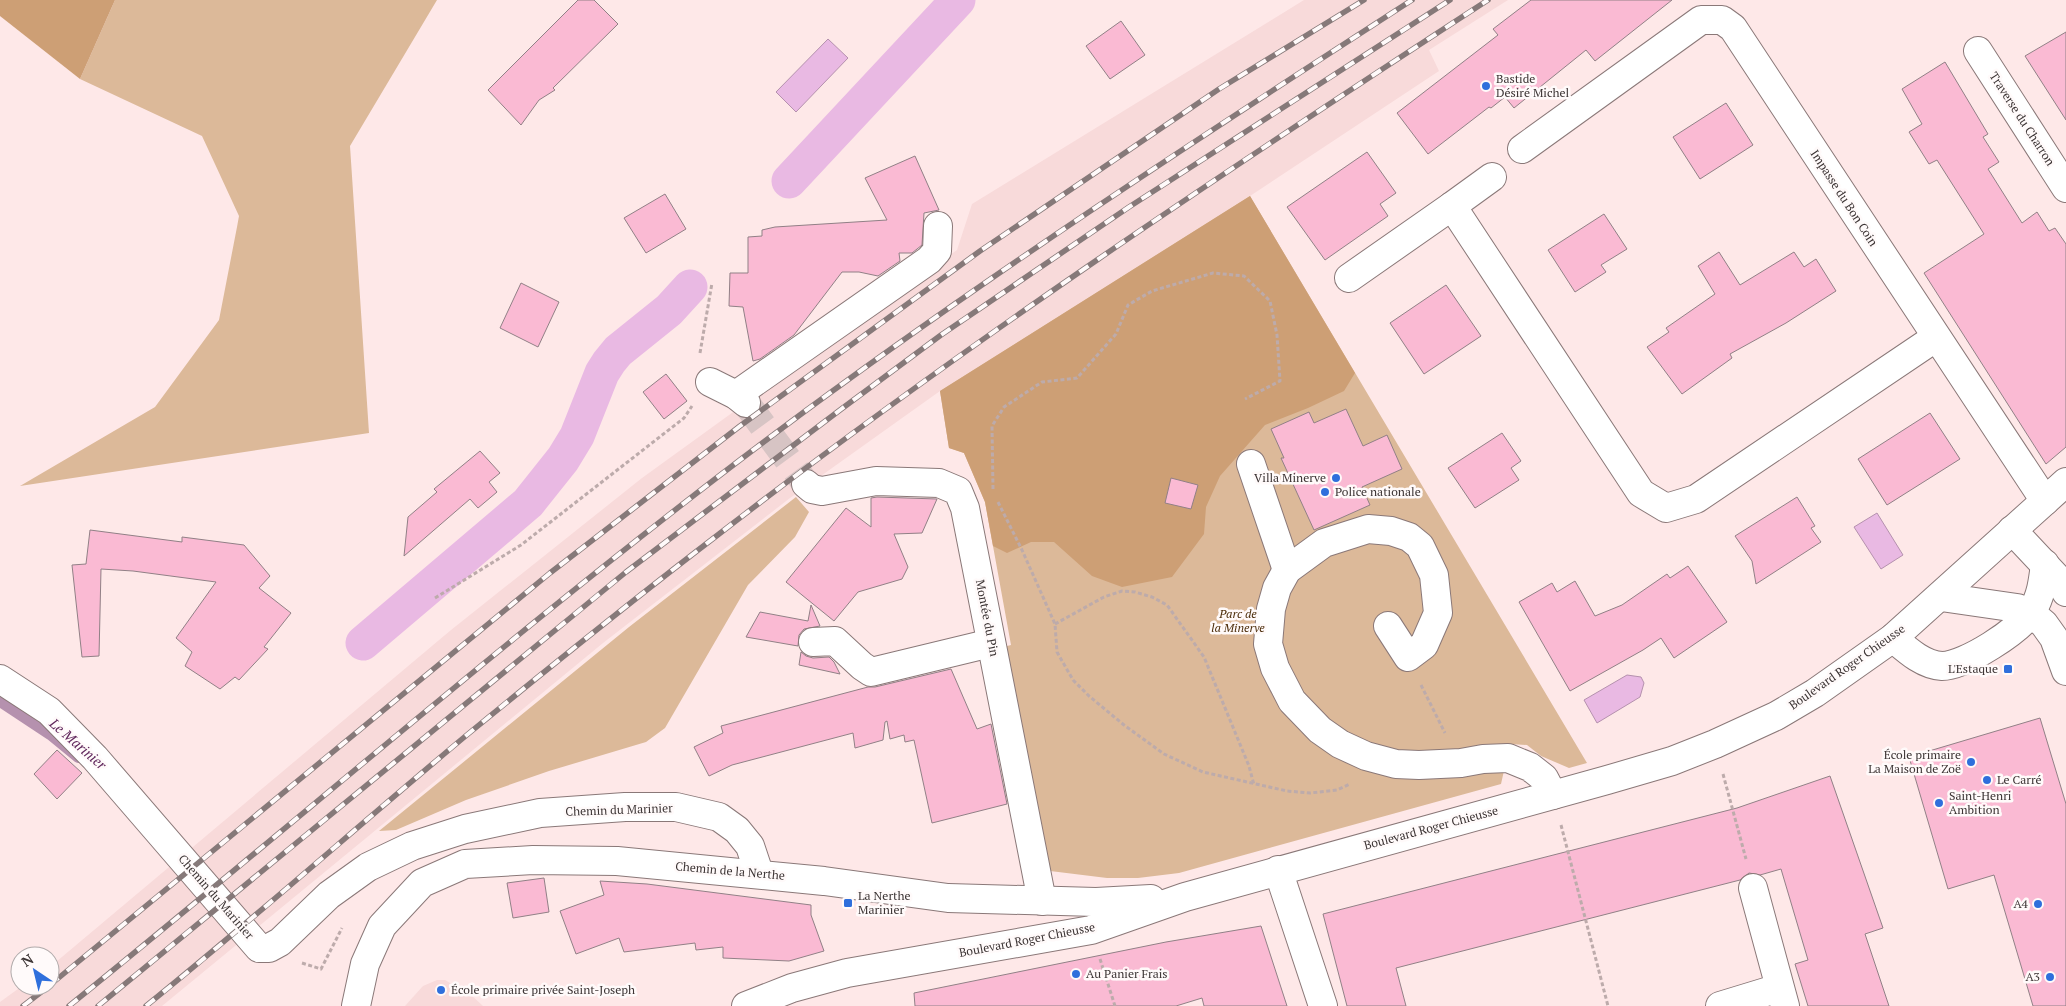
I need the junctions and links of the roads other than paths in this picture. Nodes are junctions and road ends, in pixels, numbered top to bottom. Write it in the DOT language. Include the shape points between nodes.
graph roads {
  1 [pos="1978,51"];
  2 [pos="1522,149"];
  3 [pos="1492,177"];
  4 [pos="2066,188"];
  5 [pos="1452,206"];
  6 [pos="938,226"];
  7 [pos="1349,278"];
  8 [pos="1935,338"];
  9 [pos="710,382"];
  10 [pos="1251,464"];
  11 [pos="2066,482"];
  12 [pos="806,484"];
  13 [pos="2045,501"];
  14 [pos="2012,530"];
  15 [pos="2044,564"];
  16 [pos="1287,570"];
  17 [pos="2066,592"];
  18 [pos="1942,596"];
  19 [pos="2031,613"];
  20 [pos="1388,626"];
  21 [pos="1893,638"];
  22 [pos="813,642"];
  23 [pos="991,643"];
  24 [pos="2066,671"];
  25 [pos="0,679"];
  26 [pos="1552,794"];
  27 [pos="1278,870"];
  28 [pos="759,874"];
  29 [pos="1750,876"];
  30 [pos="1185,897"];
  31 [pos="1042,901"];
  32 [pos="1782,997"];
  33 [pos="356,1006"];
  34 [pos="746,1006"];
  35 [pos="1323,1006"];
  36 [pos="1720,1006"];
  1 -- 4 [label="street, Traverse du Charron"];
  2 -- 8 [label="street, Impasse du Bon Coin" via="1701,20 1722,20 1733,28"];
  3 -- 5 [label="street"];
  5 -- 7 [label="street"];
  5 -- 8 [label="street" via="1641,493 1666,508 1696,499"];
  6 -- 9 [label="street" via="937,250 929,260 741,399"];
  8 -- 13 [label="street, Impasse du Bon Coin"];
  10 -- 16 [label="street"];
  11 -- 13 [label="street, Boulevard Roger Chieusse"];
  12 -- 23 [label="street, Montée du Pin" via="822,491 876,481 939,483 958,491 966,508"];
  13 -- 14 [label="street, Boulevard Roger Chieusse"];
  14 -- 15 [label="street"];
  14 -- 18 [label="street, Boulevard Roger Chieusse"];
  15 -- 17 [label="street"];
  15 -- 19 [label="street" via="2043,583"];
  16 -- 20 [label="street" via="1324,543 1368,530 1391,531 1409,537 1420,546 1434,575 1438,613 1424,645 1408,657"];
  16 -- 26 [label="street" via="1271,609 1268,644 1275,668 1292,700 1320,730 1366,756 1396,764 1508,758 1530,767 1544,778"];
  18 -- 19 [label="street"];
  18 -- 21 [label="street, Boulevard Roger Chieusse"];
  19 -- 21 [label="street" via="1996,644 1943,666 1915,656"];
  19 -- 24 [label="street" via="2054,638"];
  21 -- 26 [label="street, Boulevard Roger Chieusse" via="1815,693 1776,716 1715,744 1672,761"];
  22 -- 23 [label="street" via="835,641 871,672"];
  23 -- 31 [label="street, Montée du Pin"];
  25 -- 28 [label="street, Chemin du Marinier" via="49,711 95,758 260,948 269,948 280,942 329,895 368,867 412,846 465,829 540,813 676,807 719,816 750,846"];
  26 -- 27 [label="street, Boulevard Roger Chieusse"];
  27 -- 30 [label="street, Boulevard Roger Chieusse"];
  27 -- 35 [label="street"];
  28 -- 31 [label="street, Chemin de la Nerthe" via="948,898"];
  28 -- 33 [label="street, Chemin de la Nerthe" via="617,861 533,860 465,864 422,883 382,926 365,964"];
  29 -- 32 [label="street"];
  30 -- 31 [label="street, Chemin de la Nerthe" via="1096,902"];
  30 -- 34 [label="street, Boulevard Roger Chieusse" via="1091,930 847,973 792,988"];
  32 -- 36 [label="street"];
}
